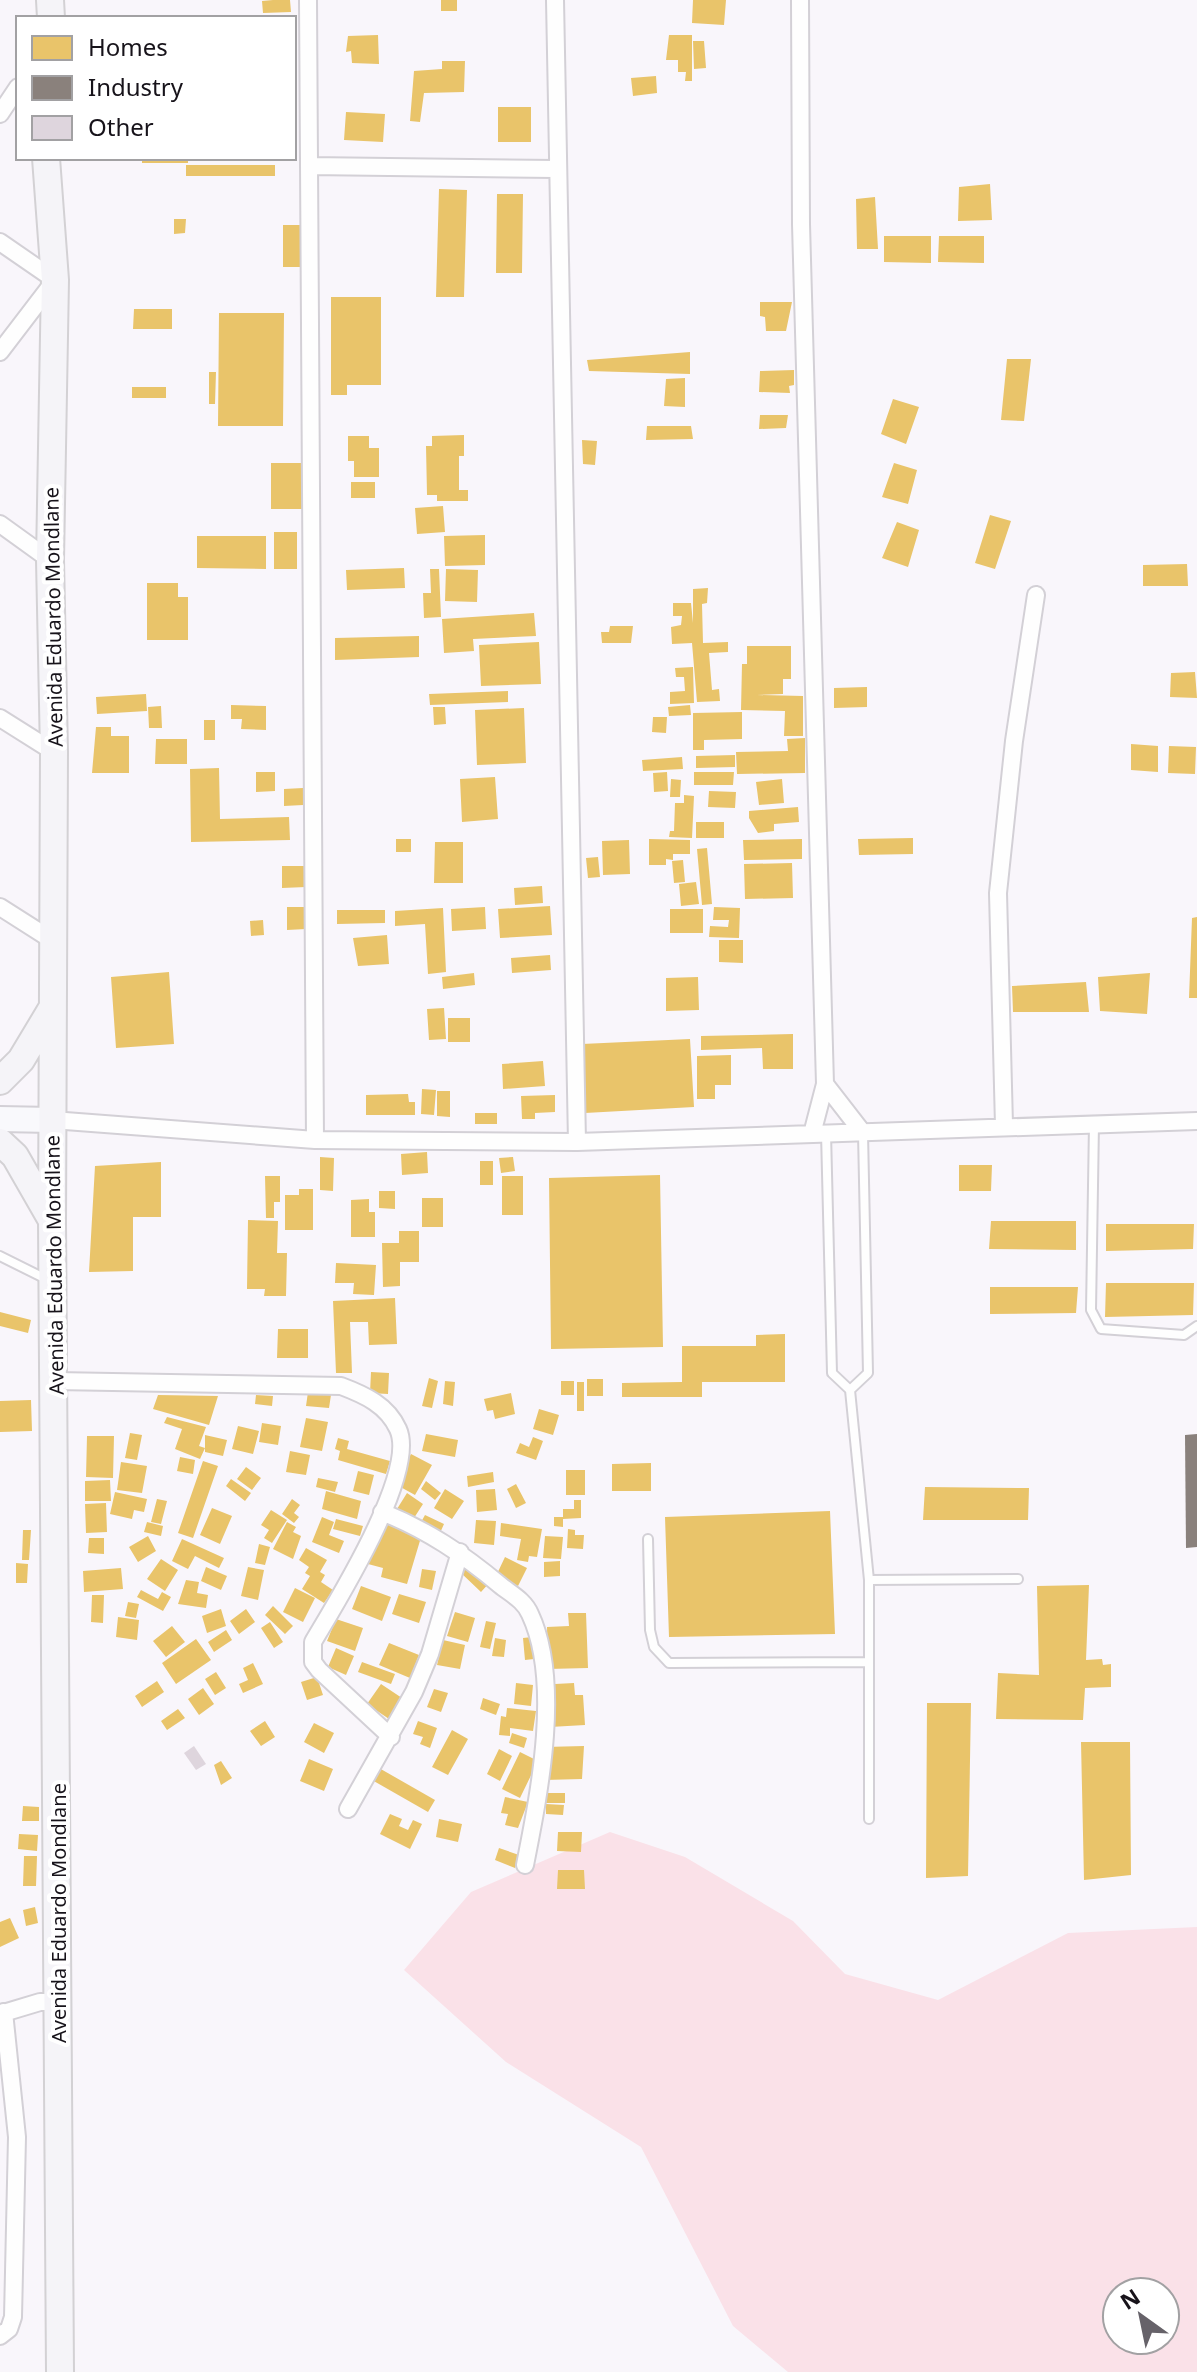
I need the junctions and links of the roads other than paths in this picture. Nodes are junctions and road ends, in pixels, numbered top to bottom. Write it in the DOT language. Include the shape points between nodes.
graph roads {
  1 [pos="308,0"];
  2 [pos="555,0"];
  3 [pos="800,0"];
  4 [pos="16,90"];
  5 [pos="0,114"];
  6 [pos="46,160"];
  7 [pos="309,166"];
  8 [pos="555,169"];
  9 [pos="0,242"];
  10 [pos="55,280"];
  11 [pos="0,352"];
  12 [pos="0,524"];
  13 [pos="50,560"];
  14 [pos="1036,595"];
  15 [pos="0,718"];
  16 [pos="54,752"];
  17 [pos="0,907"];
  18 [pos="55,942"];
  19 [pos="52,1008"];
  20 [pos="0,1081"];
  21 [pos="825,1084"];
  22 [pos="0,1119"];
  23 [pos="52,1120"];
  24 [pos="1197,1121"];
  25 [pos="1094,1123"];
  26 [pos="1004,1125"];
  27 [pos="863,1133"];
  28 [pos="819,1134"];
  29 [pos="315,1140"];
  30 [pos="0,1142"];
  31 [pos="577,1142"];
  32 [pos="52,1221"];
  33 [pos="0,1256"];
  34 [pos="53,1282"];
  35 [pos="1197,1326"];
  36 [pos="55,1381"];
  37 [pos="850,1390"];
  38 [pos="382,1512"];
  39 [pos="648,1539"];
  40 [pos="460,1552"];
  41 [pos="1018,1579"];
  42 [pos="869,1580"];
  43 [pos="867,1662"];
  44 [pos="391,1737"];
  45 [pos="348,1809"];
  46 [pos="869,1819"];
  47 [pos="525,1865"];
  48 [pos="59,2002"];
  49 [pos="2,2013"];
  50 [pos="0,2336"];
  51 [pos="60,2372"];
  1 -- 7 [label="street"];
  2 -- 8 [label="street"];
  3 -- 21 [label="street" via="801,224"];
  4 -- 5 [label="street"];
  6 -- 10 [label="main road, Avenida Eduardo Mondlane"];
  7 -- 8 [label="street"];
  7 -- 29 [label="street"];
  8 -- 31 [label="street"];
  9 -- 10 [label="street"];
  10 -- 11 [label="street"];
  10 -- 13 [label="main road, Avenida Eduardo Mondlane"];
  12 -- 13 [label="street"];
  13 -- 16 [label="main road, Avenida Eduardo Mondlane"];
  14 -- 26 [label="street" via="998,893"];
  15 -- 16 [label="street"];
  16 -- 18 [label="main road, Avenida Eduardo Mondlane"];
  17 -- 18 [label="street"];
  18 -- 19 [label="main road, Avenida Eduardo Mondlane"];
  19 -- 20 [label="main road" via="21,1060"];
  19 -- 23 [label="main road, Avenida Eduardo Mondlane"];
  21 -- 27 [label="street"];
  21 -- 28 [label="street"];
  22 -- 23 [label="main road"];
  23 -- 29 [label="street"];
  23 -- 32 [label="main road, Avenida Eduardo Mondlane"];
  24 -- 25 [label="street"];
  25 -- 26 [label="street"];
  25 -- 35 [label="lane" via="1091,1310 1101,1329 1184,1335"];
  26 -- 27 [label="street"];
  27 -- 28 [label="street"];
  27 -- 37 [label="lane" via="868,1373"];
  28 -- 31 [label="street"];
  28 -- 37 [label="lane" via="832,1373"];
  29 -- 31 [label="street"];
  30 -- 32 [label="main road" via="15,1156"];
  32 -- 34 [label="main road, Avenida Eduardo Mondlane"];
  33 -- 34 [label="lane"];
  34 -- 36 [label="main road, Avenida Eduardo Mondlane"];
  36 -- 38 [label="street" via="341,1386 370,1397 400,1432 400,1454"];
  36 -- 48 [label="main road, Avenida Eduardo Mondlane"];
  37 -- 42 [label="lane"];
  38 -- 40 [label="street"];
  38 -- 44 [label="street" via="369,1547 311,1652 319,1670"];
  39 -- 43 [label="lane" via="650,1630 654,1647 669,1663"];
  40 -- 44 [label="street" via="430,1654"];
  40 -- 47 [label="street" via="520,1600 536,1630 548,1689 541,1782"];
  41 -- 42 [label="lane"];
  42 -- 43 [label="lane"];
  43 -- 46 [label="lane"];
  44 -- 45 [label="street"];
  48 -- 49 [label="street"];
  48 -- 51 [label="main road, Avenida Eduardo Mondlane"];
  49 -- 50 [label="street" via="17,2137 13,2317"];
}
